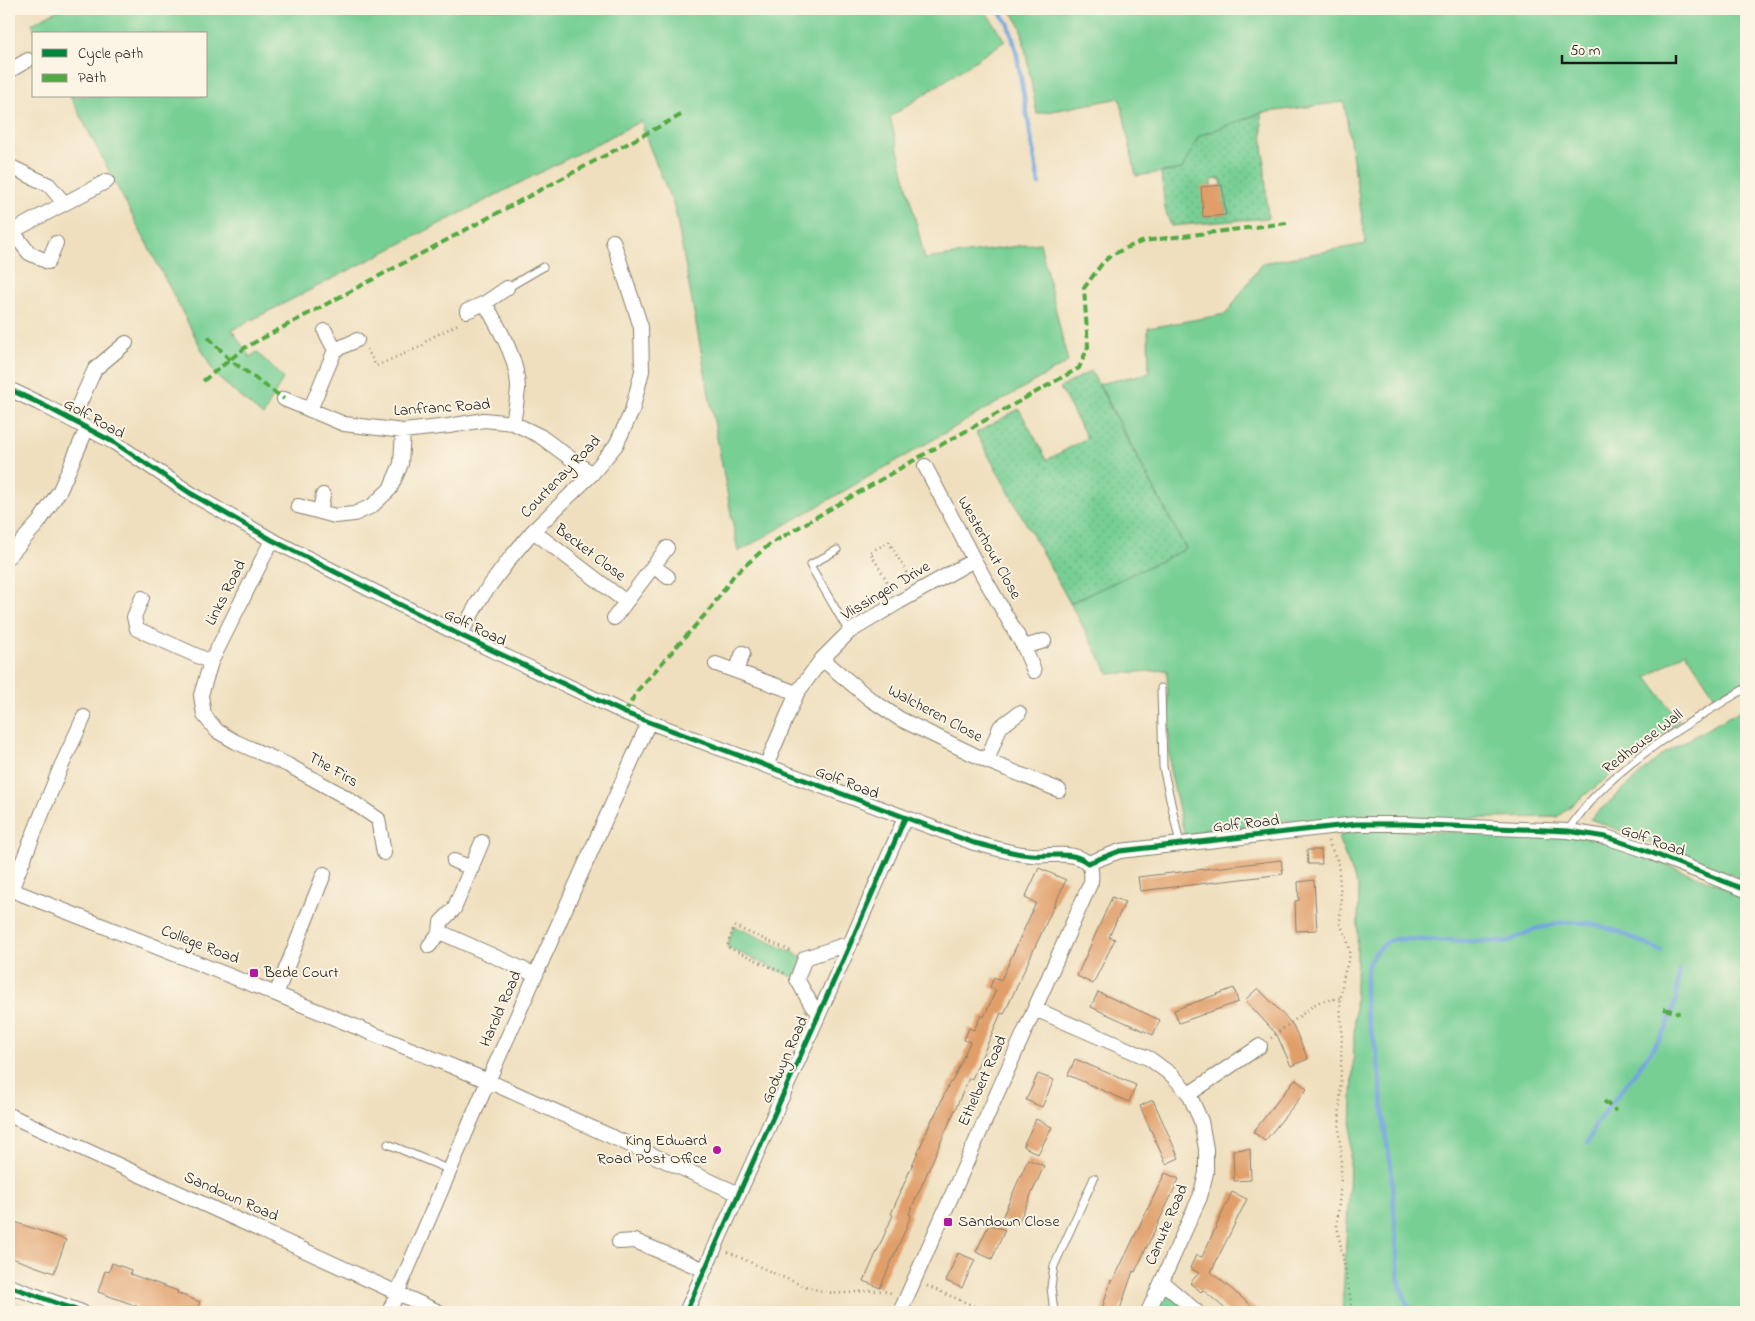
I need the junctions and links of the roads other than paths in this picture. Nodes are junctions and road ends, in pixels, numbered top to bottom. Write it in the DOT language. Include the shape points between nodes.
graph roads {
  1 [pos="28,60"];
  2 [pos="9,71"];
  3 [pos="9,166"];
  4 [pos="107,181"];
  5 [pos="64,203"];
  6 [pos="11,232"];
  7 [pos="612,241"];
  8 [pos="56,243"];
  9 [pos="543,267"];
  10 [pos="507,288"];
  11 [pos="485,303"];
  12 [pos="467,311"];
  13 [pos="325,331"];
  14 [pos="357,340"];
  15 [pos="126,343"];
  16 [pos="335,350"];
  17 [pos="9,389"];
  18 [pos="284,399"];
  19 [pos="310,410"];
  20 [pos="72,420"];
  21 [pos="513,423"];
  22 [pos="87,428"];
  23 [pos="403,431"];
  24 [pos="925,466"];
  25 [pos="592,474"];
  26 [pos="323,496"];
  27 [pos="298,506"];
  28 [pos="320,512"];
  29 [pos="533,531"];
  30 [pos="272,540"];
  31 [pos="667,548"];
  32 [pos="837,550"];
  33 [pos="9,556"];
  34 [pos="974,560"];
  35 [pos="653,566"];
  36 [pos="668,577"];
  37 [pos="142,598"];
  38 [pos="626,602"];
  39 [pos="614,618"];
  40 [pos="849,632"];
  41 [pos="460,635"];
  42 [pos="1044,641"];
  43 [pos="1024,647"];
  44 [pos="743,653"];
  45 [pos="822,659"];
  46 [pos="210,662"];
  47 [pos="716,664"];
  48 [pos="736,670"];
  49 [pos="1034,671"];
  50 [pos="1161,688"];
  51 [pos="1746,688"];
  52 [pos="797,693"];
  53 [pos="1020,713"];
  54 [pos="84,717"];
  55 [pos="649,722"];
  56 [pos="236,742"];
  57 [pos="987,761"];
  58 [pos="766,766"];
  59 [pos="1059,790"];
  60 [pos="905,818"];
  61 [pos="1568,831"];
  62 [pos="482,842"];
  63 [pos="1180,844"];
  64 [pos="384,853"];
  65 [pos="454,861"];
  66 [pos="1088,863"];
  67 [pos="472,868"];
  68 [pos="324,874"];
  69 [pos="10,890"];
  70 [pos="1746,890"];
  71 [pos="440,932"];
  72 [pos="429,946"];
  73 [pos="848,949"];
  74 [pos="536,975"];
  75 [pos="276,994"];
  76 [pos="1034,1009"];
  77 [pos="820,1011"];
  78 [pos="1260,1046"];
  79 [pos="488,1081"];
  80 [pos="1189,1094"];
  81 [pos="9,1115"];
  82 [pos="388,1144"];
  83 [pos="450,1170"];
  84 [pos="1094,1178"];
  85 [pos="739,1194"];
  86 [pos="619,1242"];
  87 [pos="705,1270"];
  88 [pos="1162,1282"];
  89 [pos="9,1286"];
  90 [pos="397,1292"];
  91 [pos="82,1312"];
  92 [pos="389,1312"];
  93 [pos="439,1312"];
  94 [pos="686,1312"];
  95 [pos="900,1312"];
  96 [pos="1054,1312"];
  97 [pos="1148,1312"];
  98 [pos="1197,1312"];
  1 -- 2 [label="street"];
  3 -- 5 [label="street" via="49,185"];
  4 -- 5 [label="street"];
  5 -- 6 [label="street"];
  6 -- 8 [label="street" via="29,253 48,262"];
  7 -- 25 [label="street, Courtenay Road" via="641,326 642,371 632,411 616,445"];
  9 -- 10 [label="lane"];
  10 -- 11 [label="street"];
  11 -- 12 [label="street"];
  11 -- 21 [label="street" via="514,363 518,387"];
  13 -- 16 [label="street"];
  14 -- 16 [label="street"];
  15 -- 20 [label="street, Golf Road" via="95,369"];
  16 -- 19 [label="street"];
  17 -- 20 [label="street, Golf Road"];
  18 -- 19 [label="street, Lanfranc Road"];
  19 -- 23 [label="street, Lanfranc Road" via="344,424"];
  20 -- 22 [label="street, Golf Road"];
  21 -- 23 [label="street, Lanfranc Road" via="484,420"];
  21 -- 25 [label="street, Lanfranc Road" via="540,436"];
  22 -- 30 [label="street, Golf Road"];
  22 -- 33 [label="street" via="60,490 39,522"];
  23 -- 28 [label="street" via="401,464 390,489 372,506 354,514 335,516"];
  24 -- 34 [label="street, Westerhout Close"];
  25 -- 29 [label="street, Courtenay Road"];
  26 -- 28 [label="street"];
  27 -- 28 [label="street"];
  29 -- 38 [label="street, Becket Close"];
  29 -- 41 [label="street, Courtenay Road" via="480,599"];
  30 -- 41 [label="street, Golf Road"];
  30 -- 46 [label="street, Links Road"];
  31 -- 35 [label="street, Becket Close"];
  32 -- 40 [label="lane" via="810,565"];
  34 -- 40 [label="street, Vlissingen Drive"];
  34 -- 43 [label="street, Westerhout Close"];
  35 -- 36 [label="street"];
  35 -- 38 [label="street, Becket Close"];
  37 -- 46 [label="street" via="134,617 137,629"];
  38 -- 39 [label="street, Becket Close"];
  40 -- 45 [label="street, Vlissingen Drive"];
  41 -- 55 [label="street, Golf Road"];
  42 -- 43 [label="street"];
  43 -- 49 [label="street, Westerhout Close"];
  44 -- 48 [label="street"];
  45 -- 52 [label="street, Vlissingen Drive"];
  45 -- 57 [label="street, Walcheren Close" via="893,715"];
  46 -- 56 [label="street, Links Road" via="201,695 204,715 217,731"];
  47 -- 48 [label="street"];
  48 -- 52 [label="street"];
  50 -- 63 [label="lane" via="1163,767"];
  51 -- 61 [label="lane, Redhouse Wall" via="1634,762 1594,798"];
  52 -- 58 [label="street, Vlissingen Drive"];
  53 -- 57 [label="street, Walcheren Close" via="1000,727"];
  54 -- 69 [label="street"];
  55 -- 58 [label="street, Golf Road"];
  55 -- 74 [label="street, Harold Road"];
  56 -- 64 [label="street, The Firs" via="288,765 378,819"];
  57 -- 59 [label="street, Walcheren Close"];
  58 -- 60 [label="street, Golf Road"];
  60 -- 66 [label="street, Golf Road" via="974,843 1031,855 1068,855"];
  60 -- 73 [label="street, Godwyn Road"];
  61 -- 63 [label="street, Golf Road" via="1356,824"];
  61 -- 70 [label="street, Golf Road" via="1606,837"];
  62 -- 67 [label="street"];
  63 -- 66 [label="street, Golf Road" via="1120,851"];
  65 -- 67 [label="street"];
  66 -- 76 [label="street, Ethelbert Road" via="1092,872 1091,882"];
  67 -- 71 [label="street" via="454,909 441,922"];
  68 -- 75 [label="street"];
  69 -- 75 [label="street, College Road"];
  71 -- 72 [label="street"];
  71 -- 74 [label="street"];
  73 -- 77 [label="street, Godwyn Road"];
  73 -- 77 [label="street" via="841,946 805,958 797,979 812,1006"];
  74 -- 79 [label="street, Harold Road"];
  75 -- 79 [label="street, College Road"];
  76 -- 80 [label="street, Canute Road" via="1150,1060 1173,1076"];
  76 -- 95 [label="street, Ethelbert Road"];
  77 -- 85 [label="street, Godwyn Road"];
  78 -- 80 [label="street"];
  79 -- 83 [label="street, Harold Road"];
  79 -- 85 [label="street, College Road"];
  80 -- 88 [label="street, Canute Road" via="1201,1121 1206,1173 1200,1197"];
  81 -- 90 [label="street, Sandown Road"];
  82 -- 83 [label="lane"];
  83 -- 90 [label="street, Harold Road"];
  84 -- 96 [label="lane" via="1054,1266 1051,1287"];
  85 -- 87 [label="street, Godwyn Road"];
  86 -- 87 [label="street" via="635,1240"];
  87 -- 94 [label="street, Godwyn Road"];
  88 -- 97 [label="street, Canute Road"];
  88 -- 98 [label="street, Canute Road"];
  89 -- 91 [label="street"];
  90 -- 92 [label="street, Harold Road"];
  90 -- 93 [label="street, Sandown Road"];
}
